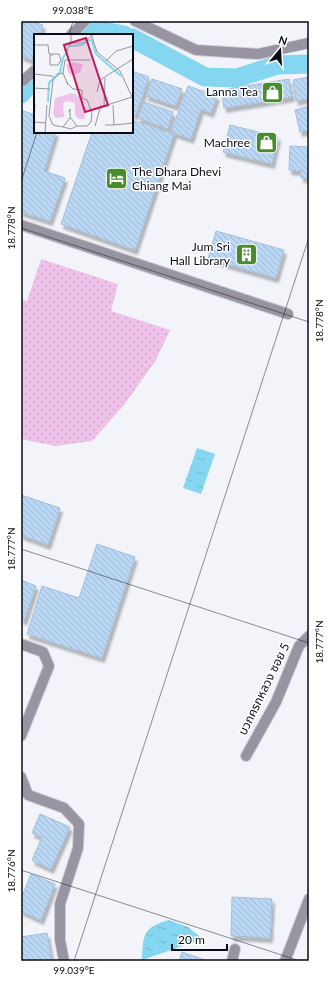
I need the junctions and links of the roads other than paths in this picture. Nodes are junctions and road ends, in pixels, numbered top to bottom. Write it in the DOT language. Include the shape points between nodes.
graph roads {
  1 [pos="85,21"];
  2 [pos="135,21"];
  3 [pos="72,34"];
  4 [pos="309,43"];
  5 [pos="34,71"];
  6 [pos="21,80"];
  7 [pos="21,225"];
  8 [pos="288,314"];
  9 [pos="309,636"];
  10 [pos="21,644"];
  11 [pos="21,736"];
  12 [pos="246,756"];
  13 [pos="21,777"];
  14 [pos="309,899"];
  15 [pos="235,949"];
  16 [pos="64,961"];
  17 [pos="232,961"];
  18 [pos="285,961"];
  1 -- 3 [label="street"];
  2 -- 4 [label="street" via="196,50 258,54"];
  5 -- 6 [label="street"];
  7 -- 8 [label="street"];
  9 -- 12 [label="street, บวกครกหลวง ซอย 5" via="299,646 276,702"];
  10 -- 11 [label="street" via="43,652 49,666"];
  13 -- 16 [label="street" via="28,796 64,808 79,824 78,848 60,904 60,940"];
  14 -- 18 [label="street"];
  15 -- 17 [label="street"];
}
